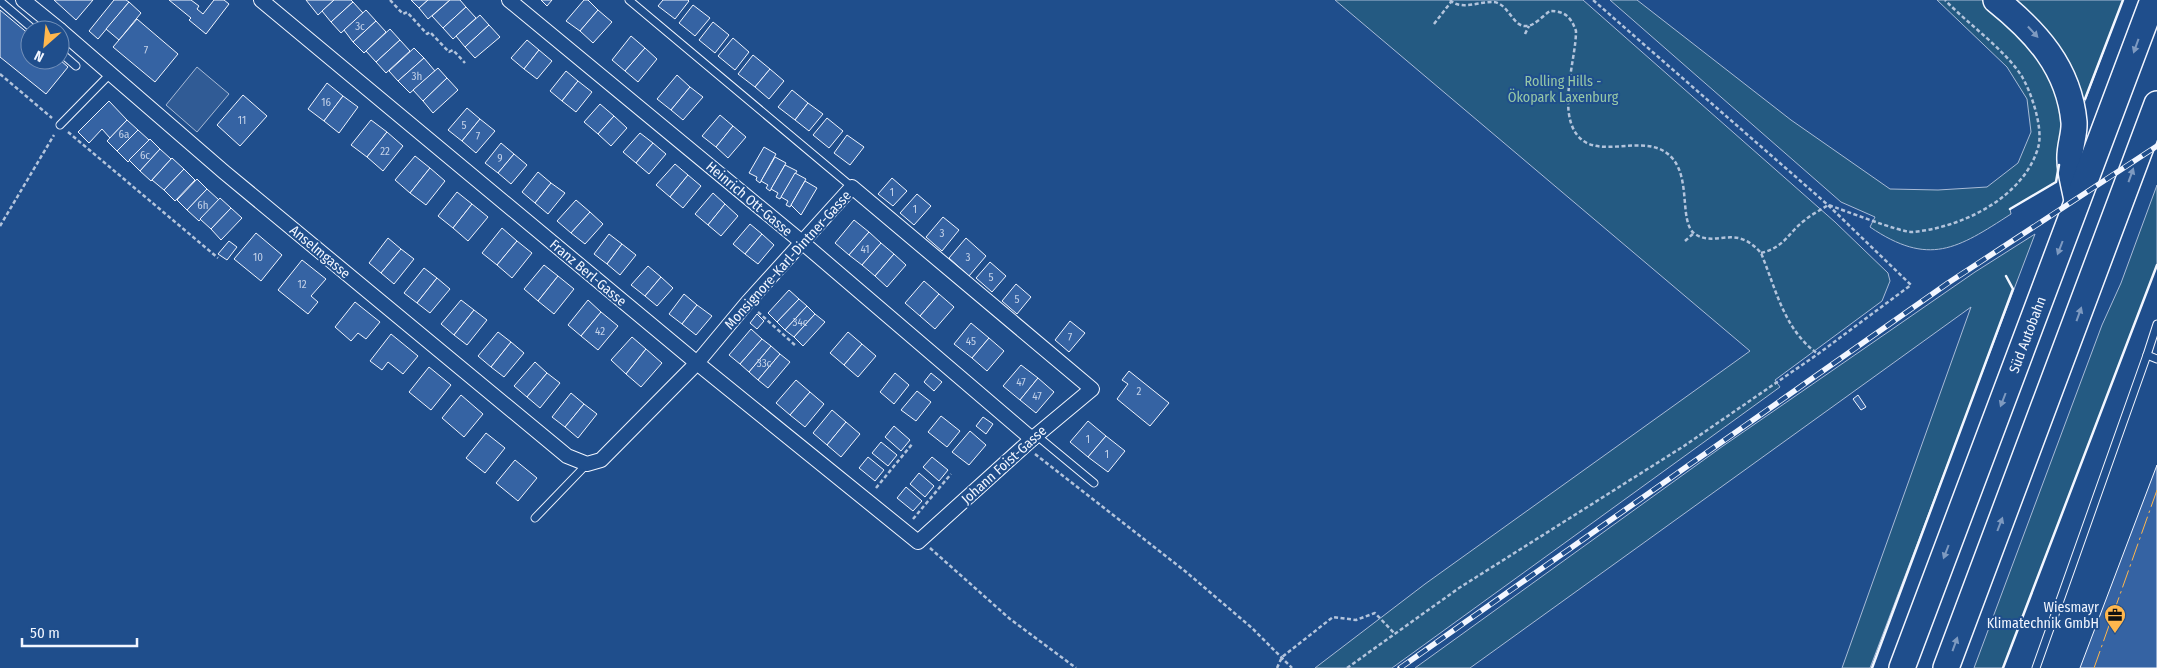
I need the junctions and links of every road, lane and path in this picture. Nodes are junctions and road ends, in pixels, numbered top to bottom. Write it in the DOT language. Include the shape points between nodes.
graph roads {
  1 [pos="24,0"];
  2 [pos="260,0"];
  3 [pos="390,0"];
  4 [pos="509,0"];
  5 [pos="629,0"];
  6 [pos="1593,0"];
  7 [pos="1945,0"];
  8 [pos="1996,0"];
  9 [pos="2153,0"];
  10 [pos="1450,1"];
  11 [pos="0,2"];
  12 [pos="22,20"];
  13 [pos="46,20"];
  14 [pos="1434,24"];
  15 [pos="1529,26"];
  16 [pos="1525,34"];
  17 [pos="70,40"];
  18 [pos="70,61"];
  19 [pos="465,63"];
  20 [pos="76,66"];
  21 [pos="112,73"];
  22 [pos="0,74"];
  23 [pos="2157,104"];
  24 [pos="60,125"];
  25 [pos="852,187"];
  26 [pos="2077,202"];
  27 [pos="1828,205"];
  28 [pos="0,226"];
  29 [pos="1694,234"];
  30 [pos="1685,241"];
  31 [pos="803,243"];
  32 [pos="1761,253"];
  33 [pos="218,258"];
  34 [pos="747,303"];
  35 [pos="2157,324"];
  36 [pos="796,346"];
  37 [pos="1818,354"];
  38 [pos="2146,355"];
  39 [pos="2157,359"];
  40 [pos="697,363"];
  41 [pos="1092,389"];
  42 [pos="1031,440"];
  43 [pos="913,443"];
  44 [pos="587,464"];
  45 [pos="951,474"];
  46 [pos="1094,483"];
  47 [pos="866,500"];
  48 [pos="535,518"];
  49 [pos="901,529"];
  50 [pos="918,542"];
  51 [pos="1395,634"];
  52 [pos="1282,657"];
  53 [pos="1076,668"];
  54 [pos="1277,668"];
  55 [pos="1292,668"];
  56 [pos="1346,668"];
  57 [pos="1902,668"];
  58 [pos="1946,668"];
  59 [pos="2036,668"];
  1 -- 13 [label="street, Anselmgasse"];
  2 -- 40 [label="street, Franz Berl-Gasse"];
  3 -- 19 [label="path"];
  4 -- 31 [label="street, Heinrich Ott-Gasse"];
  5 -- 25 [label="lane"];
  6 -- 27 [label="path"];
  7 -- 27 [label="path" via="2021,75 2037,112 2039,146 2026,174 2010,192 1967,217 1909,232"];
  8 -- 26 [label="highway, one-way" via="2032,30 2066,85 2074,124 2070,160"];
  9 -- 26 [label="highway, Süd Autobahn, one-way"];
  10 -- 14 [label="path"];
  10 -- 15 [label="path" via="1456,5 1494,2 1503,5 1517,22"];
  11 -- 12 [label="lane"];
  15 -- 16 [label="path"];
  15 -- 29 [label="path" via="1550,12 1566,14 1573,21 1576,42 1569,102 1573,128 1590,144 1645,145 1660,148 1673,158 1682,172 1688,225"];
  17 -- 21 [label="street, Anselmgasse"];
  18 -- 20 [label="lane"];
  21 -- 24 [label="lane"];
  21 -- 44 [label="street, Anselmgasse" via="224,172 514,414 566,456"];
  22 -- 24 [label="path"];
  58 -- 23 [label="highway, one-way"];
  24 -- 28 [label="path"];
  24 -- 33 [label="path"];
  25 -- 31 [label="street, Monsignore-Karl-Dintner-Gasse"];
  25 -- 41 [label="street, Monsignore-Karl-Dintner-Gasse"];
  26 -- 57 [label="highway, Süd Autobahn, one-way"];
  27 -- 32 [label="path" via="1805,219 1774,250"];
  27 -- 37 [label="path" via="1911,285"];
  29 -- 30 [label="path"];
  29 -- 32 [label="path" via="1704,238 1740,238"];
  31 -- 34 [label="street, Monsignore-Karl-Dintner-Gasse"];
  31 -- 42 [label="street, Heinrich Ott-Gasse"];
  32 -- 37 [label="path" via="1788,321 1806,346"];
  34 -- 36 [label="path"];
  34 -- 40 [label="street, Monsignore-Karl-Dintner-Gasse"];
  35 -- 38 [label="lane"];
  37 -- 51 [label="path" via="1684,446 1467,583"];
  38 -- 39 [label="lane"];
  38 -- 59 [label="lane"];
  40 -- 44 [label="street, Monsignore-Karl-Dintner-Gasse" via="601,460"];
  40 -- 47 [label="street, Franz Berl-Gasse"];
  41 -- 42 [label="street, Johann Foist-Gasse"];
  42 -- 46 [label="lane"];
  42 -- 50 [label="street, Johann Foist-Gasse"];
  42 -- 52 [label="path"];
  43 -- 47 [label="path"];
  44 -- 48 [label="lane"];
  45 -- 49 [label="path" via="917,516"];
  47 -- 49 [label="street, Franz Berl-Gasse"];
  49 -- 50 [label="street, Franz Berl-Gasse"];
  50 -- 53 [label="path" via="930,548 1010,619"];
  51 -- 52 [label="path" via="1375,613 1356,620 1333,617"];
  51 -- 56 [label="path"];
  52 -- 54 [label="path"];
  52 -- 55 [label="path"];
}
